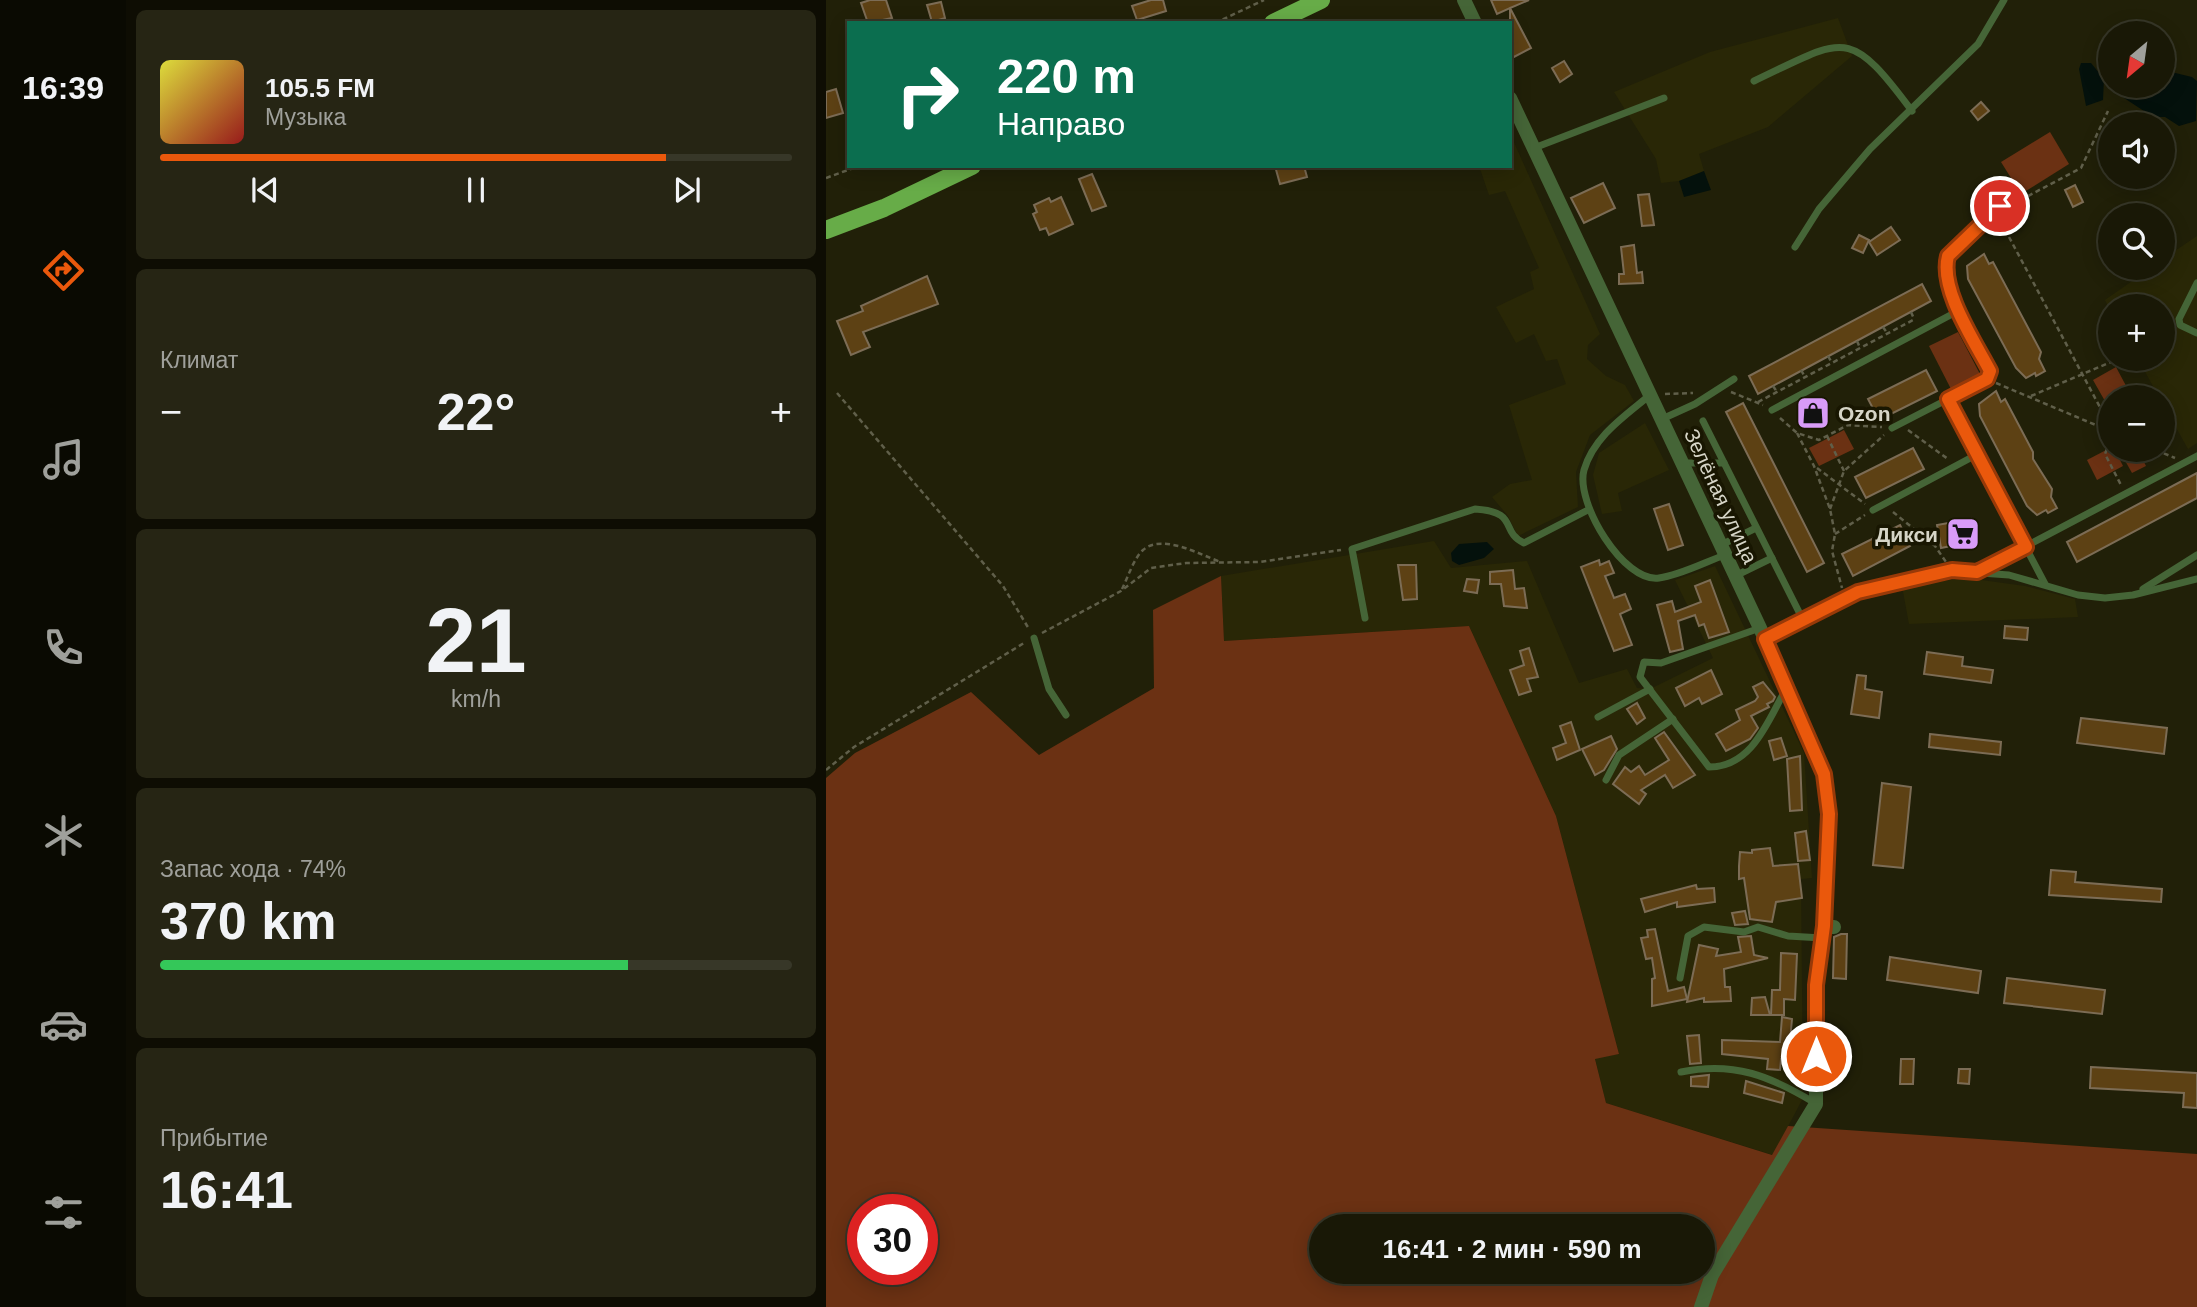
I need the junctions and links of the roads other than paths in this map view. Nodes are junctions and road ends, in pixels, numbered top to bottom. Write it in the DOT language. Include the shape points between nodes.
graph roads {
  1 [pos="1321,0"];
  2 [pos="1464,0"];
  3 [pos="2004,0"];
  4 [pos="1277,21"];
  5 [pos="1474,21"];
  6 [pos="1754,81"];
  7 [pos="1664,98"];
  8 [pos="1512,103"];
  9 [pos="1912,111"];
  10 [pos="1534,148"];
  11 [pos="968,168"];
  12 [pos="2011,189"];
  13 [pos="826,230"];
  14 [pos="1795,247"];
  15 [pos="2197,283"];
  16 [pos="1958,311"];
  17 [pos="2197,333"];
  18 [pos="1734,379"];
  19 [pos="1650,395"];
  20 [pos="1948,399"];
  21 [pos="1772,410"];
  22 [pos="1662,420"];
  23 [pos="1703,421"];
  24 [pos="1896,426"];
  25 [pos="1976,455"];
  26 [pos="2197,456"];
  27 [pos="1682,463"];
  28 [pos="1724,463"];
  29 [pos="1588,510"];
  30 [pos="1873,510"];
  31 [pos="1756,528"];
  32 [pos="2026,547"];
  33 [pos="1723,550"];
  34 [pos="2197,555"];
  35 [pos="1772,558"];
  36 [pos="1977,572"];
  37 [pos="1735,576"];
  38 [pos="2197,579"];
  39 [pos="2045,584"];
  40 [pos="2133,595"];
  41 [pos="1366,618"];
  42 [pos="1802,620"];
  43 [pos="1762,633"];
  44 [pos="1034,638"];
  45 [pos="1787,687"];
  46 [pos="1650,689"];
  47 [pos="1066,715"];
  48 [pos="1598,717"];
  49 [pos="1673,719"];
  50 [pos="1606,780"];
  51 [pos="1827,931"];
  52 [pos="1680,978"];
  53 [pos="1681,1072"];
  54 [pos="1816,1104"];
  55 [pos="1700,1307"];
  1 -- 4 [label="main road"];
  2 -- 5 [label="street"];
  3 -- 9 [label="lane" via="1978,44"];
  6 -- 9 [label="lane" via="1819,50 1853,47 1869,56"];
  7 -- 10 [label="lane"];
  8 -- 10 [label="street, Зелёная улица"];
  9 -- 14 [label="lane" via="1870,149 1827,199"];
  10 -- 19 [label="street, Зелёная улица"];
  11 -- 13 [label="main road"];
  12 -- 16 [label="lane" via="1998,209 1948,256 1948,282"];
  15 -- 17 [label="lane" via="2179,319 2180,325"];
  16 -- 20 [label="lane" via="1990,371 1987,379"];
  16 -- 21 [label="lane"];
  18 -- 22 [label="lane"];
  19 -- 22 [label="street, Зелёная улица"];
  19 -- 29 [label="lane" via="1593,448 1583,473"];
  20 -- 24 [label="lane"];
  20 -- 25 [label="lane"];
  22 -- 27 [label="street, Зелёная улица"];
  23 -- 28 [label="lane"];
  25 -- 30 [label="lane"];
  25 -- 32 [label="lane"];
  26 -- 32 [label="lane"];
  27 -- 28 [label="lane"];
  27 -- 33 [label="street, Зелёная улица"];
  28 -- 31 [label="lane"];
  29 -- 33 [label="lane" via="1604,540 1642,576 1659,578"];
  29 -- 41 [label="lane" via="1524,543 1496,510 1475,509 1352,549"];
  31 -- 33 [label="lane"];
  31 -- 35 [label="lane"];
  32 -- 36 [label="lane"];
  32 -- 39 [label="lane"];
  33 -- 37 [label="street, Зелёная улица"];
  34 -- 40 [label="lane"];
  35 -- 37 [label="lane"];
  35 -- 42 [label="lane"];
  36 -- 39 [label="lane"];
  36 -- 42 [label="lane" via="1952,570 1858,592"];
  37 -- 43 [label="street, Зелёная улица"];
  38 -- 40 [label="lane"];
  39 -- 40 [label="lane" via="2105,598"];
  42 -- 43 [label="lane"];
  43 -- 45 [label="street, Зелёная улица"];
  43 -- 46 [label="lane" via="1661,663 1644,662 1640,677"];
  44 -- 47 [label="lane" via="1049,690"];
  45 -- 49 [label="lane" via="1751,750 1725,767 1709,767"];
  45 -- 51 [label="street, Зелёная улица" via="1824,774 1829,814"];
  46 -- 48 [label="lane"];
  46 -- 49 [label="lane"];
  49 -- 50 [label="lane" via="1619,755"];
  51 -- 52 [label="lane" via="1788,936 1758,928 1744,932 1704,927 1688,936"];
  51 -- 54 [label="street, Зелёная улица" via="1816,985"];
  53 -- 54 [label="lane" via="1707,1067 1742,1069 1787,1086"];
  54 -- 55 [label="street" via="1712,1275"];
}
